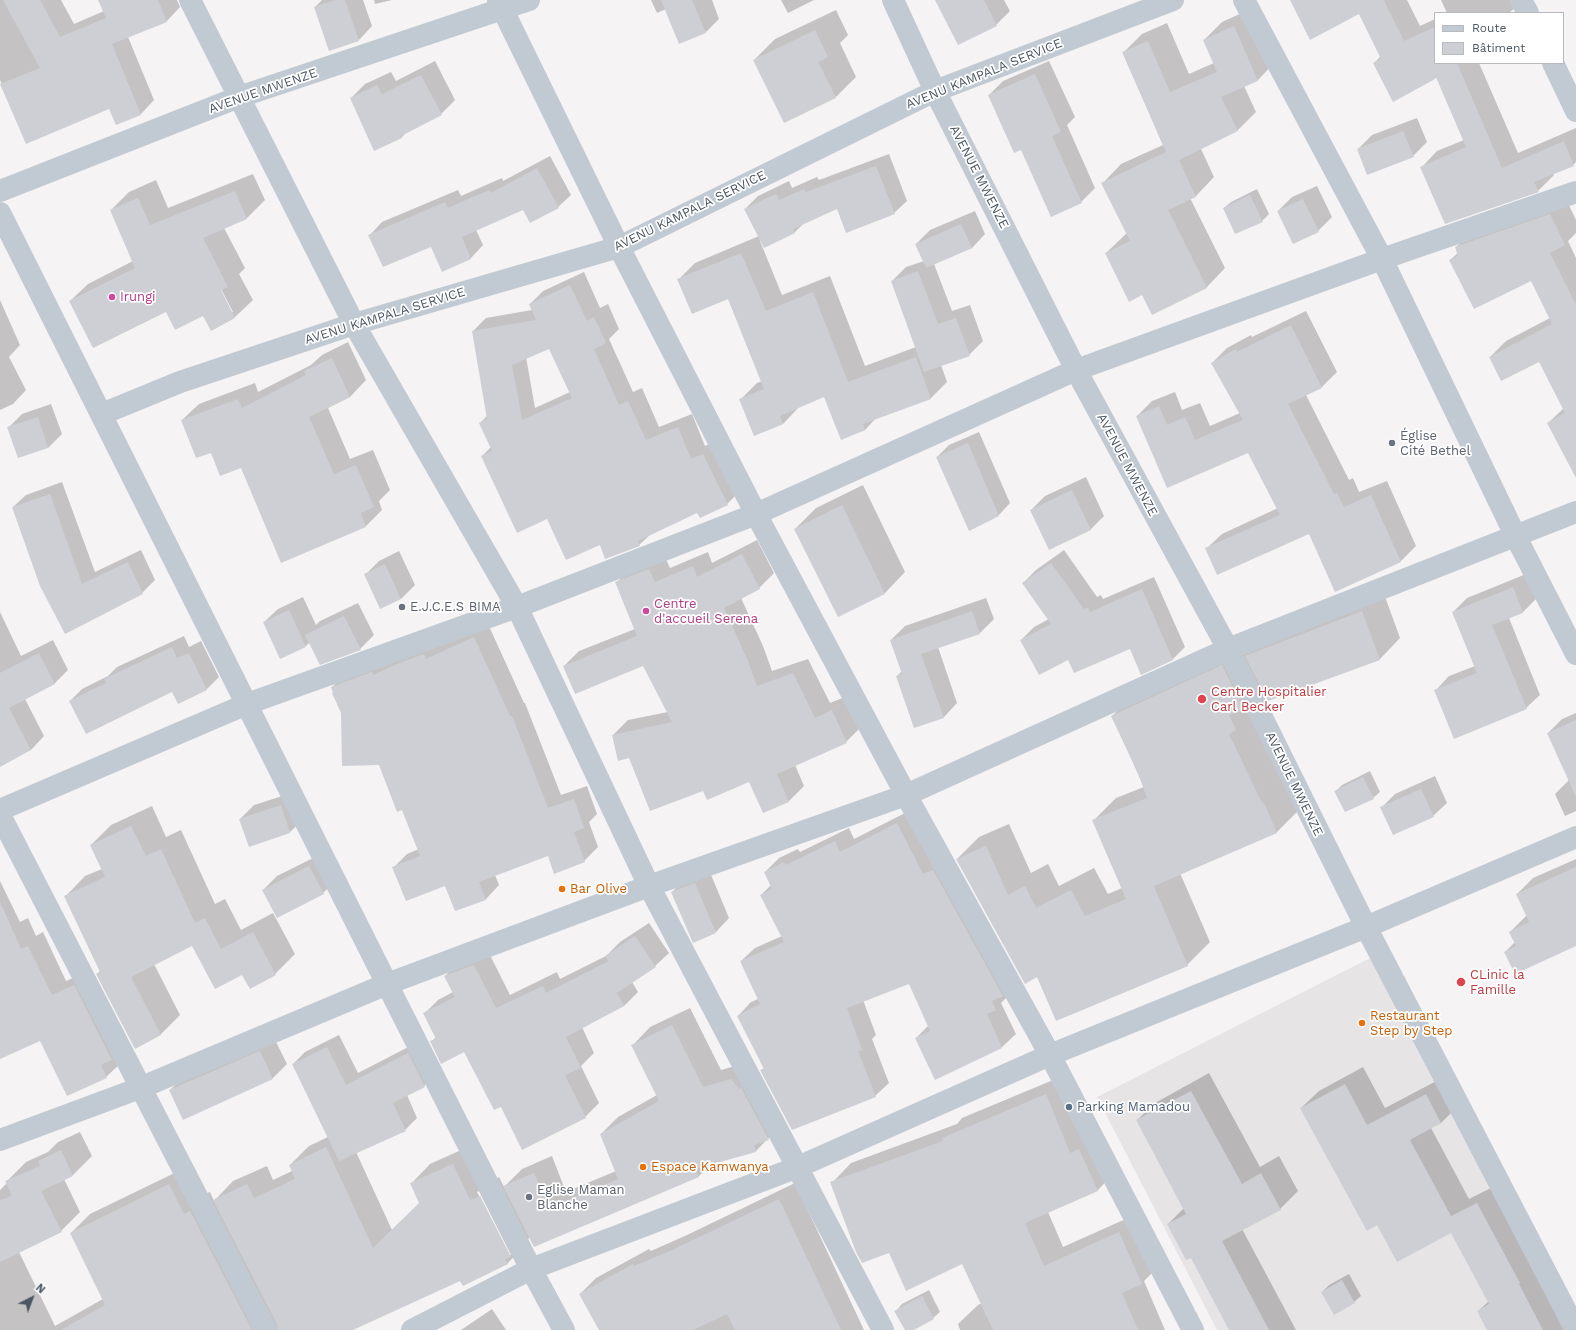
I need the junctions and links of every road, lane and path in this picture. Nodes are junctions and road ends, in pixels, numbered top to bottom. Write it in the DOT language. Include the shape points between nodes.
graph roads {
  1 [pos="190,0"];
  2 [pos="529,0"];
  3 [pos="893,0"];
  4 [pos="1173,0"];
  5 [pos="1244,0"];
  6 [pos="1522,0"];
  7 [pos="501,4"];
  8 [pos="1528,12"];
  9 [pos="1553,64"];
  10 [pos="935,91"];
  11 [pos="239,97"];
  12 [pos="1576,110"];
  13 [pos="0,191"];
  14 [pos="1576,192"];
  15 [pos="0,213"];
  16 [pos="619,247"];
  17 [pos="1382,259"];
  18 [pos="354,324"];
  19 [pos="1076,370"];
  20 [pos="102,414"];
  21 [pos="1576,512"];
  22 [pos="756,514"];
  23 [pos="1516,537"];
  24 [pos="517,607"];
  25 [pos="1228,649"];
  26 [pos="1576,654"];
  27 [pos="247,704"];
  28 [pos="906,795"];
  29 [pos="0,810"];
  30 [pos="0,815"];
  31 [pos="1576,837"];
  32 [pos="649,886"];
  33 [pos="1366,927"];
  34 [pos="387,984"];
  35 [pos="1050,1055"];
  36 [pos="140,1088"];
  37 [pos="0,1140"];
  38 [pos="798,1167"];
  39 [pos="531,1269"];
  40 [pos="266,1330"];
  41 [pos="412,1330"];
  42 [pos="564,1330"];
  43 [pos="883,1330"];
  44 [pos="1193,1330"];
  45 [pos="1576,1330"];
  1 -- 11 [label="street"];
  2 -- 7 [label="street, AVENUE MWENZE"];
  3 -- 10 [label="street, AVENUE MWENZE"];
  4 -- 10 [label="street, AVENU KAMPALA SERVICE"];
  5 -- 17 [label="street"];
  6 -- 8 [label="street"];
  7 -- 11 [label="street, AVENUE MWENZE"];
  7 -- 16 [label="street"];
  9 -- 12 [label="street"];
  10 -- 16 [label="street, AVENU KAMPALA SERVICE"];
  10 -- 19 [label="street, AVENUE MWENZE"];
  11 -- 13 [label="street, AVENUE MWENZE"];
  11 -- 18 [label="street"];
  14 -- 17 [label="street"];
  15 -- 20 [label="street"];
  16 -- 18 [label="street, AVENU KAMPALA SERVICE"];
  16 -- 22 [label="street"];
  17 -- 19 [label="street"];
  17 -- 23 [label="street"];
  18 -- 20 [label="street, AVENU KAMPALA SERVICE" via="180,382"];
  18 -- 24 [label="street"];
  19 -- 22 [label="street"];
  19 -- 25 [label="street, AVENUE MWENZE"];
  20 -- 27 [label="street"];
  21 -- 23 [label="street"];
  22 -- 24 [label="street"];
  22 -- 28 [label="street"];
  23 -- 25 [label="street"];
  23 -- 26 [label="street"];
  24 -- 27 [label="street"];
  24 -- 32 [label="street"];
  25 -- 28 [label="street"];
  25 -- 33 [label="street, AVENUE MWENZE"];
  27 -- 29 [label="street"];
  27 -- 34 [label="street"];
  28 -- 32 [label="street"];
  28 -- 35 [label="street"];
  30 -- 36 [label="street"];
  31 -- 33 [label="street"];
  32 -- 34 [label="street"];
  32 -- 38 [label="street"];
  33 -- 35 [label="street"];
  33 -- 45 [label="street, AVENUE MWENZE"];
  34 -- 36 [label="street"];
  34 -- 39 [label="street"];
  35 -- 38 [label="street"];
  35 -- 44 [label="street"];
  36 -- 37 [label="street"];
  36 -- 40 [label="street"];
  38 -- 39 [label="street"];
  38 -- 43 [label="street"];
  39 -- 41 [label="street"];
  39 -- 42 [label="street"];
}
